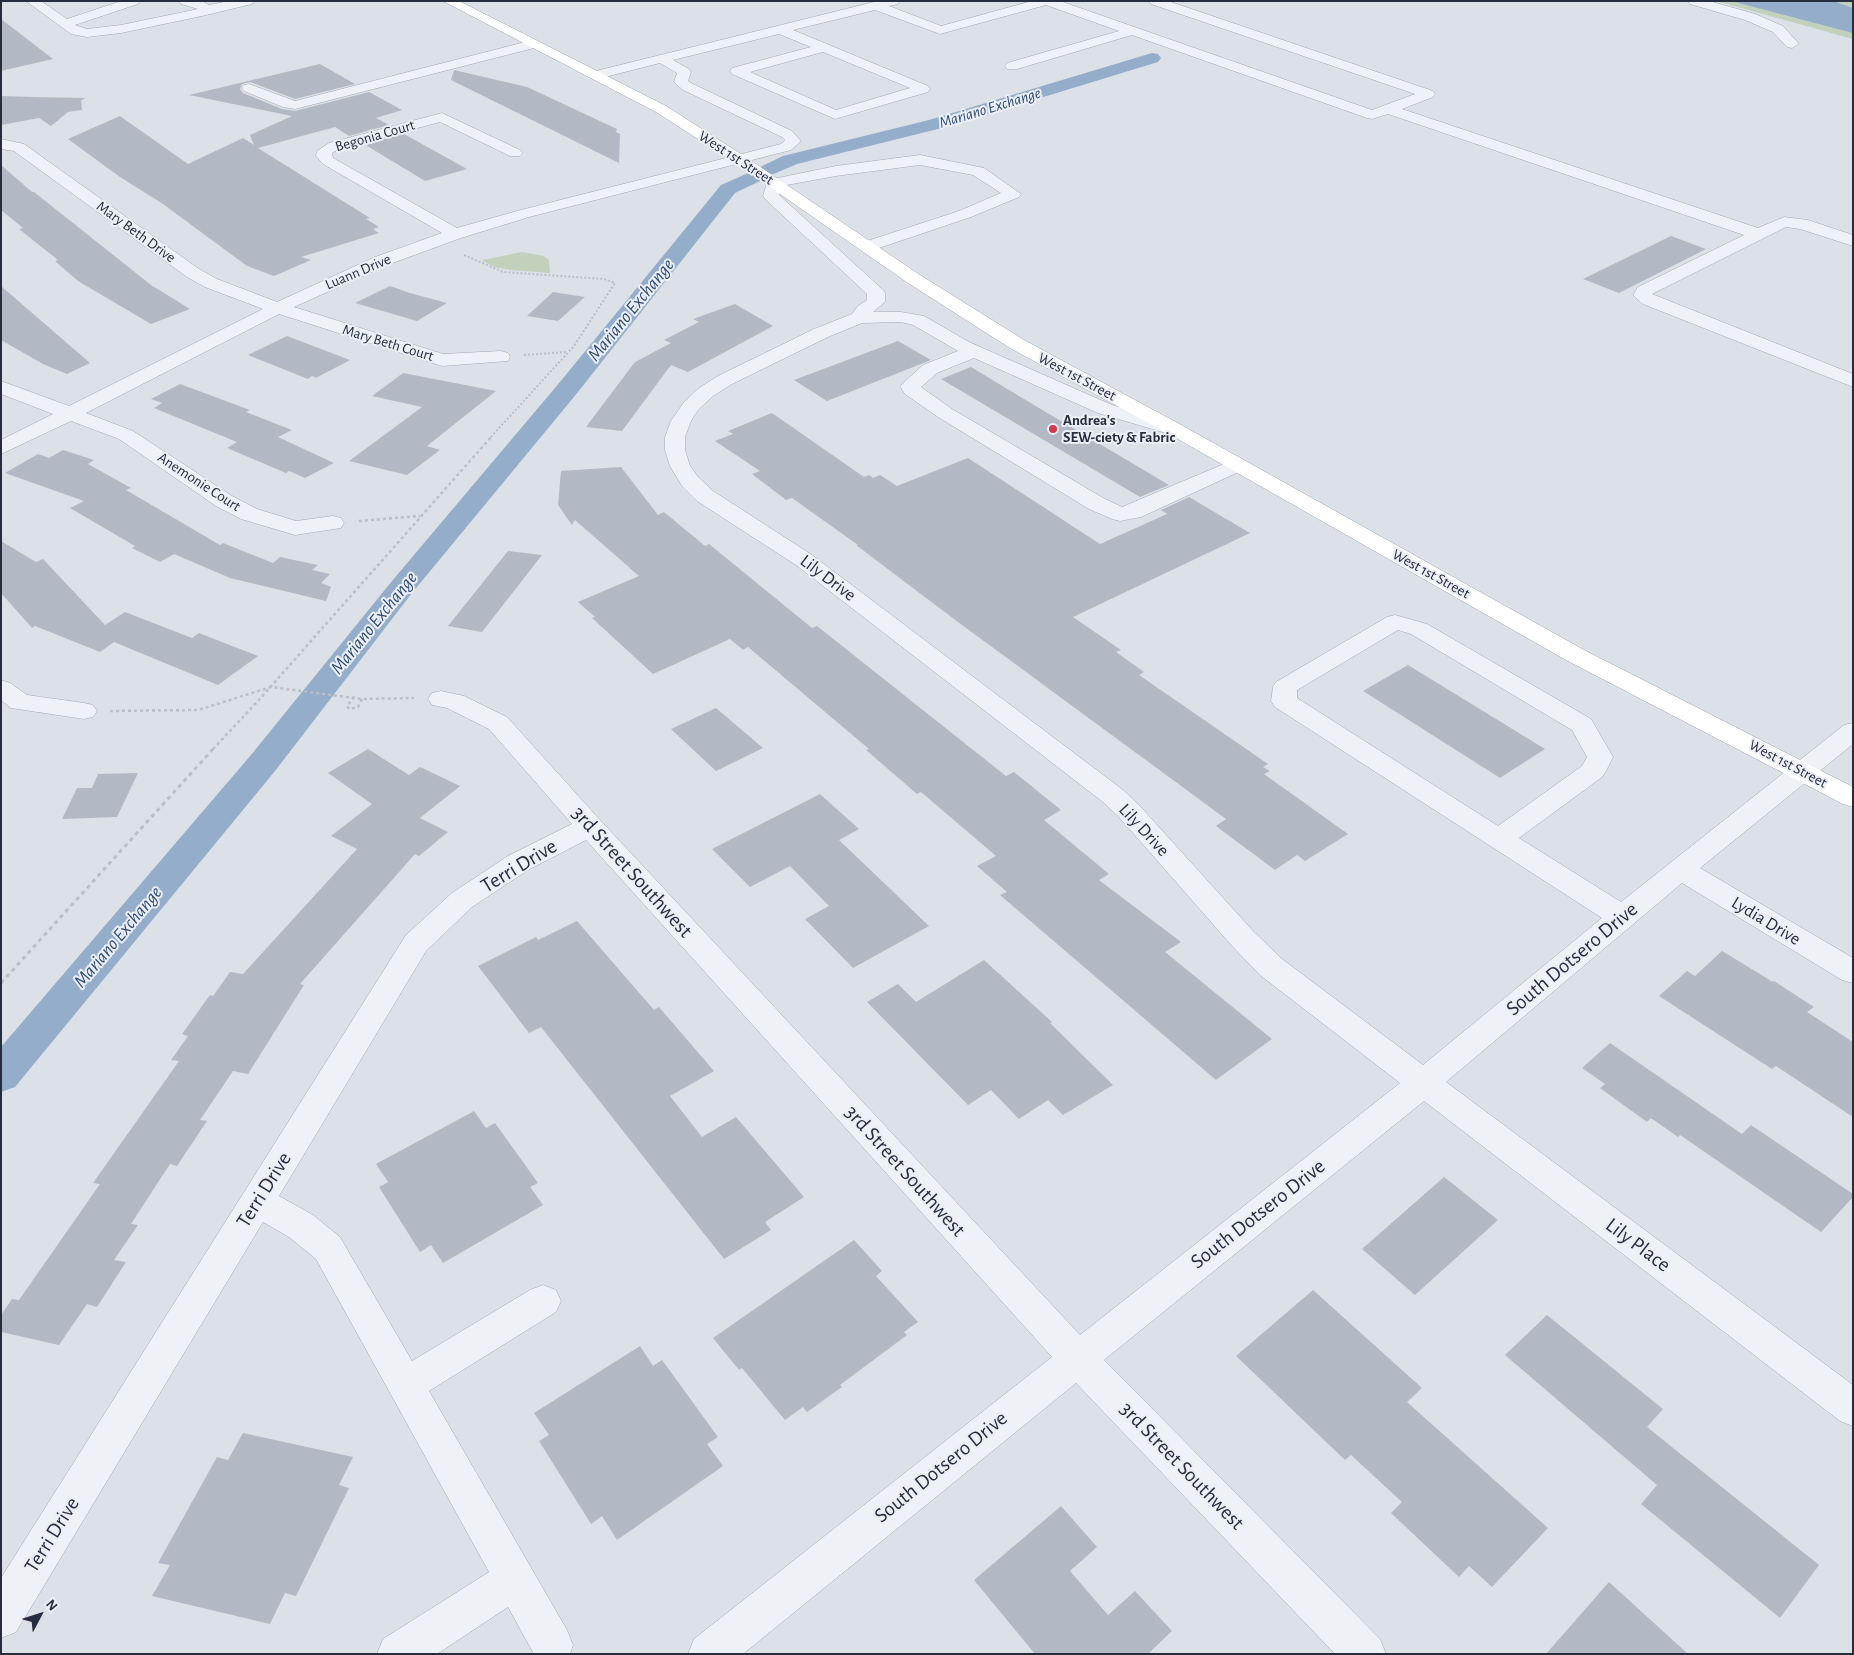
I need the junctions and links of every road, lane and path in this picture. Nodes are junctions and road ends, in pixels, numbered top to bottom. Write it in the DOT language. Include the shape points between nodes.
graph roads {
  1 [pos="32,1"];
  2 [pos="134,1"];
  3 [pos="185,1"];
  4 [pos="248,1"];
  5 [pos="449,1"];
  6 [pos="894,1"];
  7 [pos="1047,1"];
  8 [pos="1155,1"];
  9 [pos="1694,1"];
  10 [pos="877,6"];
  11 [pos="205,10"];
  12 [pos="64,24"];
  13 [pos="781,30"];
  14 [pos="1132,31"];
  15 [pos="533,44"];
  16 [pos="1792,44"];
  17 [pos="824,48"];
  18 [pos="662,59"];
  19 [pos="1012,66"];
  20 [pos="597,76"];
  21 [pos="249,88"];
  22 [pos="1388,109"];
  23 [pos="1,144"];
  24 [pos="515,154"];
  25 [pos="739,159"];
  26 [pos="774,183"];
  27 [pos="1758,234"];
  28 [pos="1853,241"];
  29 [pos="457,243"];
  30 [pos="867,247"];
  31 [pos="278,308"];
  32 [pos="859,318"];
  33 [pos="568,352"];
  34 [pos="974,352"];
  35 [pos="501,357"];
  36 [pos="1853,381"];
  37 [pos="1,387"];
  38 [pos="71,413"];
  39 [pos="1176,430"];
  40 [pos="1,448"];
  41 [pos="1238,465"];
  42 [pos="420,516"];
  43 [pos="333,523"];
  44 [pos="271,687"];
  45 [pos="1,688"];
  46 [pos="354,697"];
  47 [pos="362,699"];
  48 [pos="441,699"];
  49 [pos="84,711"];
  50 [pos="1853,731"];
  51 [pos="1803,771"];
  52 [pos="1853,798"];
  53 [pos="590,827"];
  54 [pos="1499,839"];
  55 [pos="1680,869"];
  56 [pos="1622,917"];
  57 [pos="1853,972"];
  58 [pos="1,983"];
  59 [pos="1424,1082"];
  60 [pos="257,1202"];
  61 [pos="543,1301"];
  62 [pos="1076,1358"];
  63 [pos="406,1385"];
  64 [pos="1853,1408"];
  65 [pos="514,1579"];
  66 [pos="1,1616"];
  67 [pos="552,1645"];
  68 [pos="398,1654"];
  69 [pos="709,1654"];
  70 [pos="1365,1654"];
  1 -- 12 [label="street"];
  2 -- 12 [label="street"];
  3 -- 11 [label="street" via="202,5"];
  4 -- 11 [label="street"];
  5 -- 15 [label="main road, West 1st Street"];
  6 -- 10 [label="street"];
  7 -- 10 [label="street" via="940,30"];
  7 -- 14 [label="street"];
  8 -- 22 [label="street" via="1428,94"];
  9 -- 16 [label="street" via="1750,17 1778,29"];
  10 -- 13 [label="street"];
  11 -- 12 [label="street" via="121,29 87,33"];
  13 -- 17 [label="street"];
  13 -- 18 [label="street"];
  14 -- 19 [label="street"];
  14 -- 22 [label="street" via="1372,115"];
  15 -- 20 [label="main road, West 1st Street"];
  15 -- 21 [label="street" via="295,105"];
  17 -- 17 [label="street" via="914,85 923,89 835,115 737,71"];
  18 -- 20 [label="street"];
  18 -- 25 [label="street, Luann Drive" via="684,72 682,82 688,87 787,134 793,141 786,147"];
  20 -- 25 [label="main road, West 1st Street" via="642,98"];
  22 -- 27 [label="street"];
  23 -- 31 [label="street, Mary Beth Drive" via="19,147 193,273 225,289"];
  24 -- 29 [label="street, Begonia Court" via="442,117 325,151 328,161"];
  25 -- 26 [label="main road, West 1st Street"];
  25 -- 29 [label="street, Luann Drive" via="531,212"];
  26 -- 30 [label="main road, West 1st Street"];
  26 -- 30 [label="street" via="920,160 978,171 1013,194"];
  26 -- 32 [label="street" via="771,196 876,293 876,302"];
  27 -- 28 [label="street" via="1784,222 1792,222"];
  27 -- 36 [label="street" via="1644,291 1642,295"];
  29 -- 31 [label="street, Luann Drive" via="381,261"];
  29 -- 33 [label="path" via="474,261 503,272 604,279 615,283"];
  30 -- 39 [label="main road, West 1st Street" via="1017,344"];
  31 -- 35 [label="street, Mary Beth Court" via="442,360"];
  31 -- 38 [label="street, Luann Drive"];
  32 -- 34 [label="street, Lily Drive" via="918,320"];
  32 -- 59 [label="street, Lily Drive" via="820,333 725,380 691,406 681,421 675,450 690,481 705,496 804,560 1112,796 1271,967"];
  33 -- 35 [label="path"];
  33 -- 42 [label="path"];
  34 -- 39 [label="street, Lily Drive" via="1106,409"];
  34 -- 41 [label="street" via="930,369 910,386 912,390 1097,504 1120,514 1133,512"];
  37 -- 38 [label="street, Anemonie Court"];
  38 -- 40 [label="street, Luann Drive"];
  38 -- 43 [label="street, Anemonie Court" via="126,435 224,501 249,514 295,528"];
  39 -- 41 [label="main road, West 1st Street"];
  41 -- 51 [label="main road, West 1st Street" via="1576,655"];
  42 -- 43 [label="path"];
  42 -- 44 [label="path"];
  44 -- 46 [label="path"];
  44 -- 49 [label="path" via="198,710"];
  44 -- 58 [label="path"];
  45 -- 49 [label="street" via="20,702"];
  46 -- 47 [label="path"];
  46 -- 47 [label="path" via="347,706 349,709 358,707"];
  47 -- 48 [label="path"];
  48 -- 53 [label="street, 3rd Street Southwest" via="455,702 498,723"];
  50 -- 51 [label="street, South Dotsero Drive"];
  51 -- 52 [label="main road, West 1st Street"];
  51 -- 55 [label="street, South Dotsero Drive"];
  53 -- 60 [label="street, Terri Drive" via="518,863 462,900 416,943"];
  53 -- 62 [label="street, 3rd Street Southwest"];
  54 -- 54 [label="street" via="1284,701 1285,687 1396,622 1418,629 1582,725 1600,757 1593,771"];
  54 -- 56 [label="street"];
  55 -- 56 [label="street, South Dotsero Drive"];
  55 -- 57 [label="street, Lydia Drive"];
  56 -- 59 [label="street, South Dotsero Drive"];
  59 -- 62 [label="street, South Dotsero Drive"];
  59 -- 64 [label="street, Lily Place"];
  60 -- 63 [label="street" via="300,1226 328,1248"];
  60 -- 66 [label="street, Terri Drive"];
  61 -- 63 [label="street"];
  62 -- 69 [label="street, South Dotsero Drive"];
  62 -- 70 [label="street, 3rd Street Southwest"];
  63 -- 65 [label="street"];
  65 -- 67 [label="street"];
  65 -- 68 [label="street"];
}
